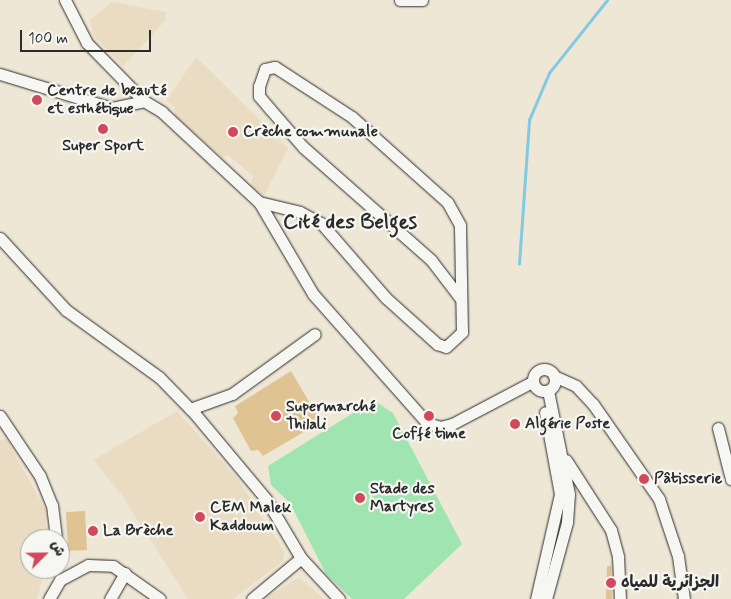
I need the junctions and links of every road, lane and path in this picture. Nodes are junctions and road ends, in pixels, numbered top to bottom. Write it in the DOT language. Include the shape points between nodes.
graph roads {
  1 [pos="65,0"];
  2 [pos="400,0"];
  3 [pos="422,0"];
  4 [pos="0,74"];
  5 [pos="144,101"];
  6 [pos="259,202"];
  7 [pos="0,238"];
  8 [pos="461,299"];
  9 [pos="315,334"];
  10 [pos="554,376"];
  11 [pos="532,382"];
  12 [pos="544,391"];
  13 [pos="190,409"];
  14 [pos="0,416"];
  15 [pos="718,428"];
  16 [pos="564,457"];
  17 [pos="731,479"];
  18 [pos="55,529"];
  19 [pos="300,558"];
  20 [pos="70,571"];
  21 [pos="125,573"];
  22 [pos="58,579"];
  23 [pos="49,599"];
  24 [pos="110,599"];
  25 [pos="160,599"];
  26 [pos="252,599"];
  27 [pos="339,599"];
  28 [pos="536,599"];
  29 [pos="546,599"];
  30 [pos="620,599"];
  31 [pos="683,599"];
  1 -- 5 [label="street" via="87,43"];
  2 -- 3 [label="street"];
  4 -- 5 [label="street" via="112,108"];
  5 -- 6 [label="street" via="162,112"];
  6 -- 8 [label="street" via="300,212 321,224 386,298 437,344 446,347 462,332"];
  6 -- 11 [label="street" via="313,294 427,423 440,427 452,424"];
  7 -- 13 [label="street" via="66,310 159,377"];
  8 -- 8 [label="street" via="460,225 442,196 352,117 285,70 265,69 259,96 270,109 303,147 431,260"];
  9 -- 13 [label="street" via="232,394"];
  10 -- 11 [label="street" via="550,370 539,370"];
  10 -- 12 [label="street"];
  10 -- 31 [label="street" via="576,386 594,404 659,499 678,556"];
  11 -- 12 [label="street"];
  12 -- 16 [label="street"];
  12 -- 28 [label="street" via="560,494"];
  13 -- 19 [label="street" via="266,499"];
  14 -- 18 [label="street" via="40,476 52,505"];
  15 -- 17 [label="street"];
  16 -- 29 [label="street" via="568,511"];
  16 -- 30 [label="street" via="611,530 618,557"];
  19 -- 26 [label="street"];
  19 -- 27 [label="street"];
  20 -- 21 [label="street" via="88,565 113,566"];
  21 -- 24 [label="street"];
  21 -- 25 [label="street"];
  22 -- 23 [label="street"];
}
